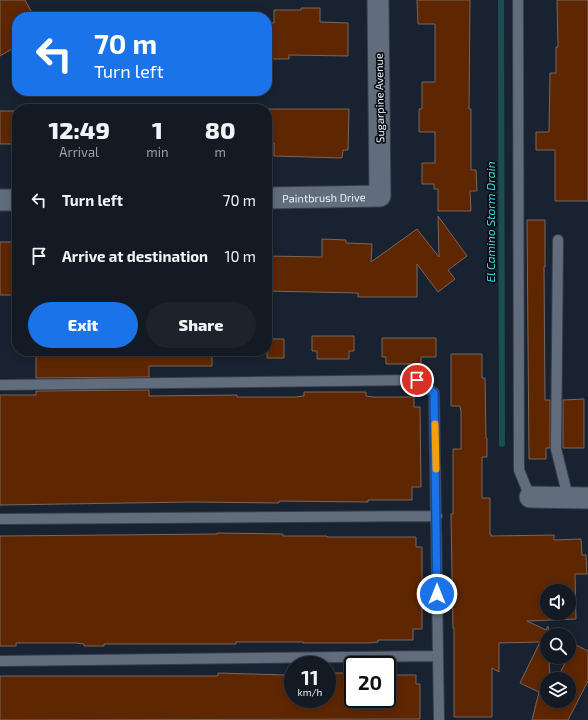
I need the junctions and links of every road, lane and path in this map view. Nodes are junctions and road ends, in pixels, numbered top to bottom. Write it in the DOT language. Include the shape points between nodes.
graph roads {
  1 [pos="378,0"];
  2 [pos="518,0"];
  3 [pos="380,196"];
  4 [pos="272,198"];
  5 [pos="0,200"];
  6 [pos="12,200"];
  7 [pos="558,240"];
  8 [pos="0,385"];
  9 [pos="530,497"];
  10 [pos="578,497"];
  11 [pos="437,516"];
  12 [pos="0,519"];
  13 [pos="438,656"];
  14 [pos="0,661"];
  15 [pos="439,720"];
  1 -- 3 [label="street, Sugarpine Avenue"];
  2 -- 9 [label="lane" via="519,470"];
  3 -- 4 [label="street, Paintbrush Drive"];
  5 -- 6 [label="street"];
  7 -- 10 [label="lane" via="556,449"];
  8 -- 11 [label="lane" via="417,380 434,393"];
  9 -- 10 [label="street"];
  11 -- 12 [label="lane"];
  11 -- 13 [label="lane"];
  13 -- 14 [label="lane"];
  13 -- 15 [label="lane"];
}
